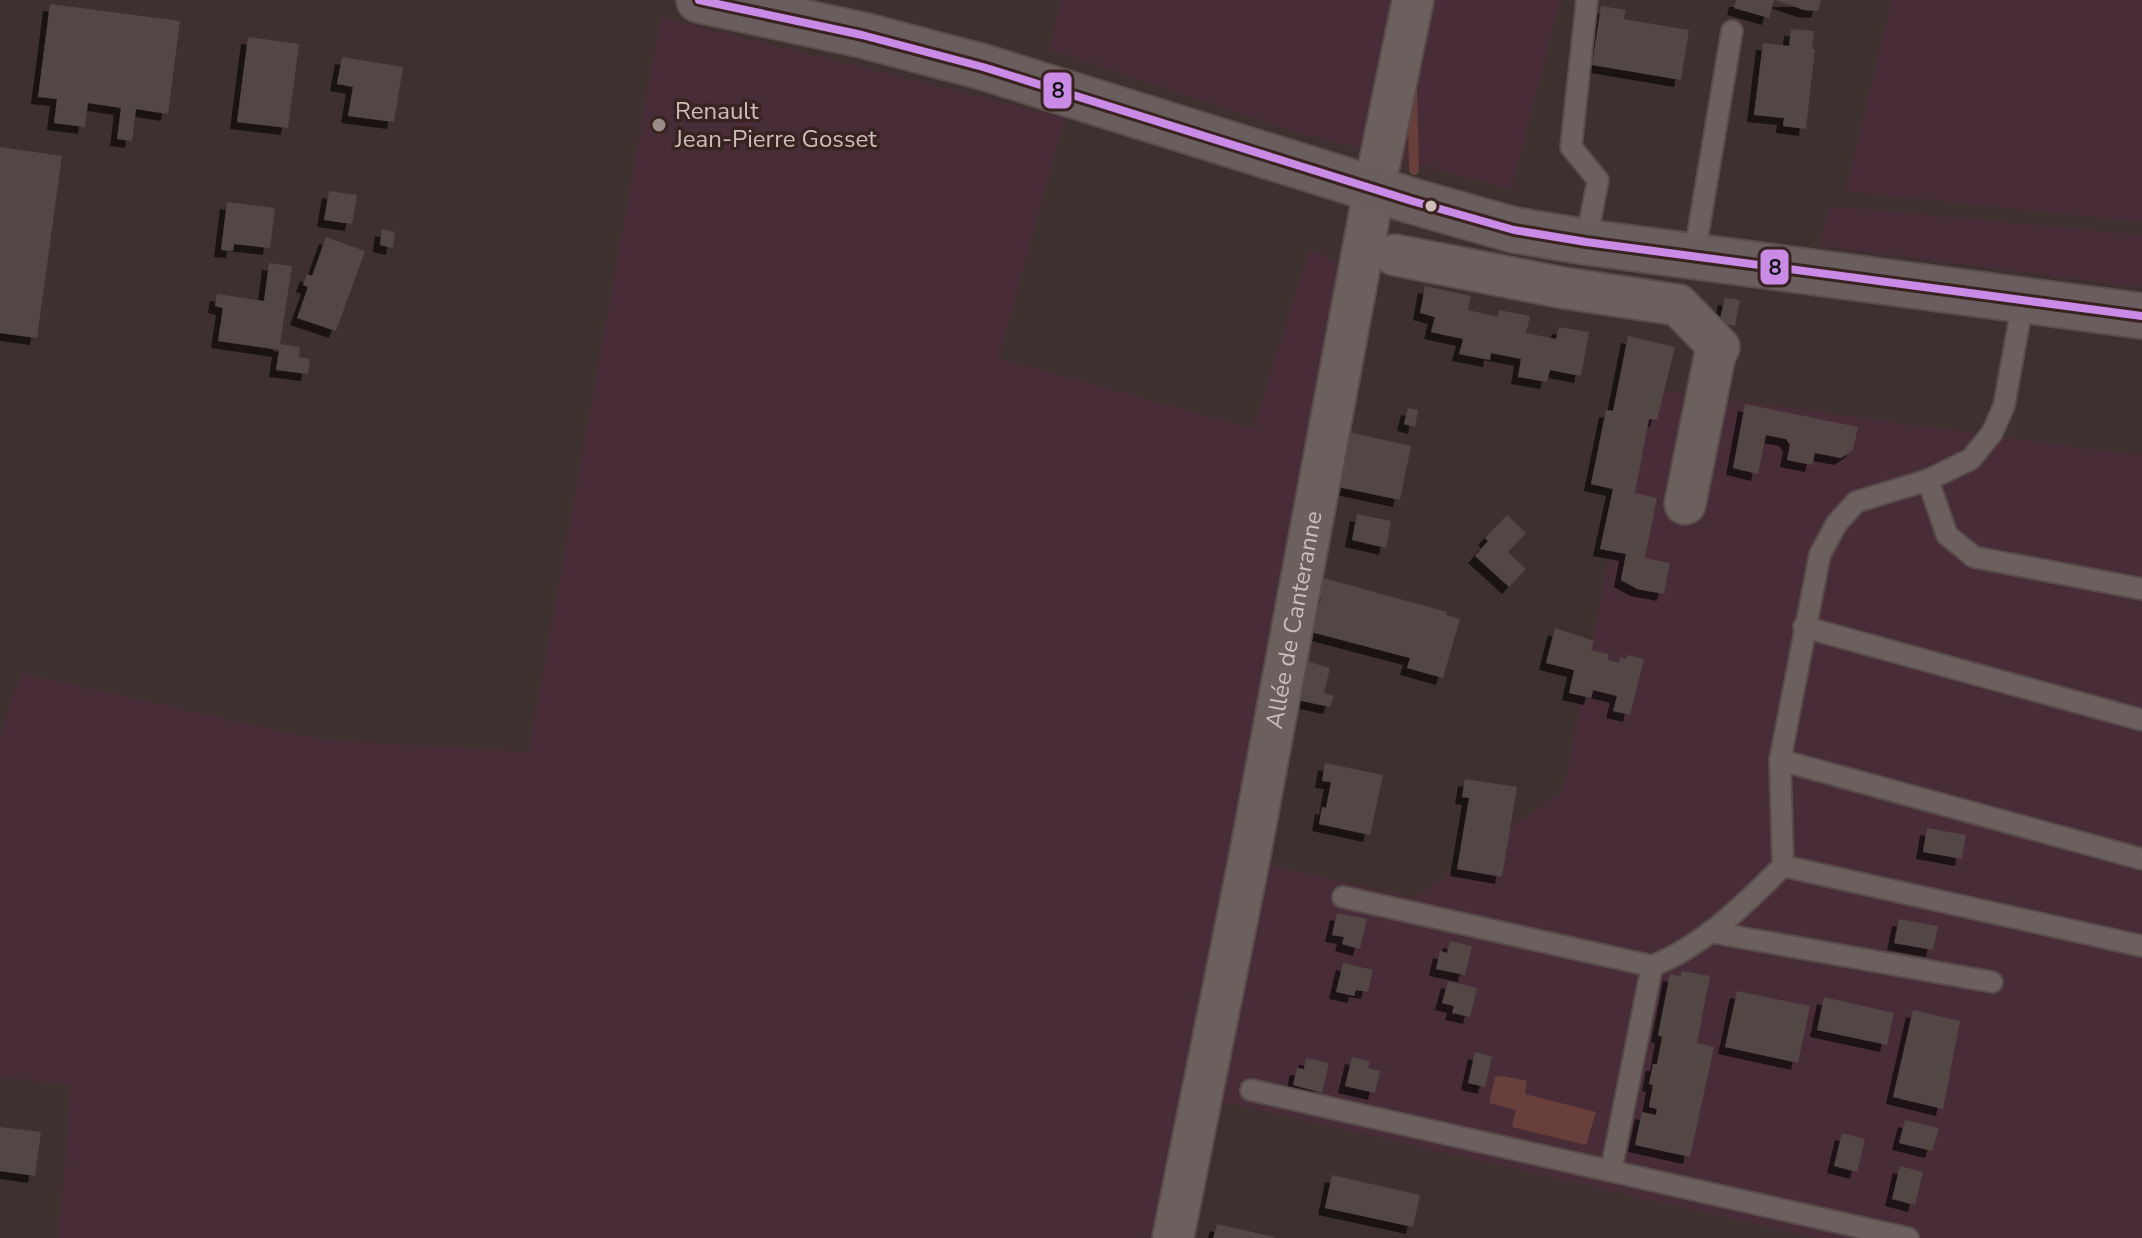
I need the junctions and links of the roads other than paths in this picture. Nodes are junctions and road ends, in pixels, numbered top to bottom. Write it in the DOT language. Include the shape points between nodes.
graph roads {
  1 [pos="699,0"];
  2 [pos="1413,0"];
  3 [pos="1587,0"];
  4 [pos="1732,31"];
  5 [pos="1374,190"];
  6 [pos="1586,242"];
  7 [pos="1395,255"];
  8 [pos="1689,256"];
  9 [pos="2023,301"];
  10 [pos="1678,305"];
  11 [pos="2142,316"];
  12 [pos="1928,480"];
  13 [pos="1685,504"];
  14 [pos="2142,589"];
  15 [pos="1804,627"];
  16 [pos="2142,720"];
  17 [pos="1780,760"];
  18 [pos="2142,859"];
  19 [pos="1783,866"];
  20 [pos="1343,897"];
  21 [pos="1710,932"];
  22 [pos="2142,946"];
  23 [pos="1652,966"];
  24 [pos="1992,982"];
  25 [pos="1251,1090"];
  26 [pos="1611,1171"];
  27 [pos="1173,1238"];
  28 [pos="1908,1238"];
  1 -- 5 [label="main road" via="983,67"];
  2 -- 5 [label="street, Allée de Canteranne"];
  3 -- 6 [label="lane" via="1571,147 1598,180"];
  4 -- 8 [label="lane"];
  5 -- 6 [label="main road" via="1514,230"];
  5 -- 27 [label="street, Allée de Canteranne"];
  6 -- 8 [label="main road"];
  7 -- 10 [label="street"];
  8 -- 9 [label="main road"];
  8 -- 10 [label="street"];
  9 -- 11 [label="main road"];
  9 -- 12 [label="lane" via="2004,406 1992,433 1971,459"];
  10 -- 13 [label="street" via="1719,347"];
  12 -- 14 [label="lane" via="1947,535 1974,557"];
  12 -- 15 [label="lane" via="1856,502 1837,523 1820,554"];
  15 -- 16 [label="lane"];
  15 -- 17 [label="lane"];
  17 -- 18 [label="lane"];
  17 -- 19 [label="lane"];
  19 -- 21 [label="lane"];
  19 -- 22 [label="lane"];
  20 -- 23 [label="lane"];
  21 -- 23 [label="lane" via="1678,956"];
  21 -- 24 [label="lane"];
  23 -- 26 [label="lane"];
  25 -- 26 [label="lane"];
  26 -- 28 [label="lane"];
}
